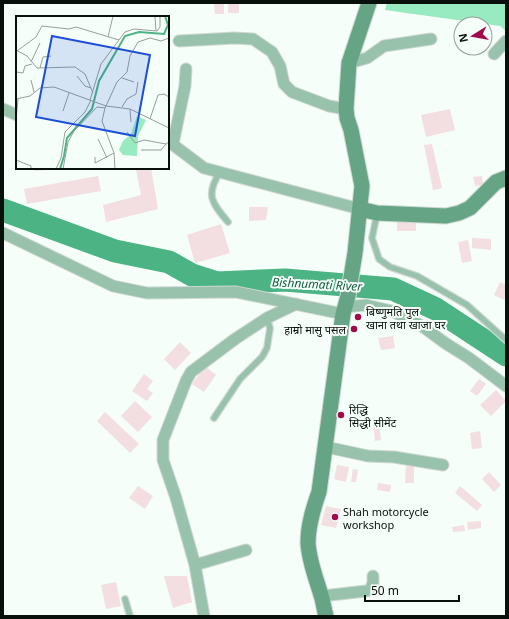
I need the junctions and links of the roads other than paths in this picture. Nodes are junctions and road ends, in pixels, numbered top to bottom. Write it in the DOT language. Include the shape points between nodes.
graph roads {
  1 [pos="369,3"];
  2 [pos="431,39"];
  3 [pos="179,41"];
  4 [pos="506,41"];
  5 [pos="494,54"];
  6 [pos="349,63"];
  7 [pos="186,69"];
  8 [pos="3,109"];
  9 [pos="346,109"];
  10 [pos="16,115"];
  11 [pos="170,143"];
  12 [pos="220,172"];
  13 [pos="506,178"];
  14 [pos="360,209"];
  15 [pos="377,213"];
  16 [pos="228,222"];
  17 [pos="3,233"];
  18 [pos="296,304"];
  19 [pos="345,306"];
  20 [pos="267,318"];
  21 [pos="506,340"];
  22 [pos="506,386"];
  23 [pos="214,418"];
  24 [pos="326,447"];
  25 [pos="443,465"];
  26 [pos="246,550"];
  27 [pos="196,565"];
  28 [pos="373,576"];
  29 [pos="322,596"];
  30 [pos="125,599"];
  31 [pos="130,616"];
  32 [pos="204,616"];
  33 [pos="326,616"];
  1 -- 6 [label="street"];
  2 -- 6 [label="street" via="384,46 368,58"];
  3 -- 9 [label="street" via="253,39 272,52 280,66 284,84 292,92 329,106"];
  4 -- 5 [label="street"];
  6 -- 9 [label="street"];
  7 -- 11 [label="street" via="185,86"];
  8 -- 10 [label="street"];
  9 -- 14 [label="street" via="362,186"];
  11 -- 12 [label="street" via="204,168"];
  12 -- 14 [label="street"];
  12 -- 16 [label="lane" via="211,190 212,200"];
  13 -- 15 [label="street" via="496,182 470,208 459,213 446,216"];
  14 -- 15 [label="street"];
  14 -- 19 [label="street"];
  15 -- 21 [label="lane" via="372,238 379,259 390,267 417,276 466,305"];
  17 -- 18 [label="street" via="113,286 146,293 236,292"];
  18 -- 19 [label="street"];
  18 -- 20 [label="street"];
  19 -- 22 [label="street" via="366,305 392,311 422,326"];
  19 -- 24 [label="street"];
  20 -- 23 [label="lane" via="270,328 267,348 262,357 240,379"];
  20 -- 27 [label="street" via="191,372 163,440 163,460"];
  24 -- 25 [label="street" via="368,456 394,457"];
  24 -- 29 [label="street" via="319,492 311,516 308,544"];
  26 -- 27 [label="street"];
  27 -- 32 [label="street"];
  28 -- 29 [label="street" via="371,589 366,591"];
  29 -- 33 [label="street"];
  30 -- 31 [label="lane"];
}
